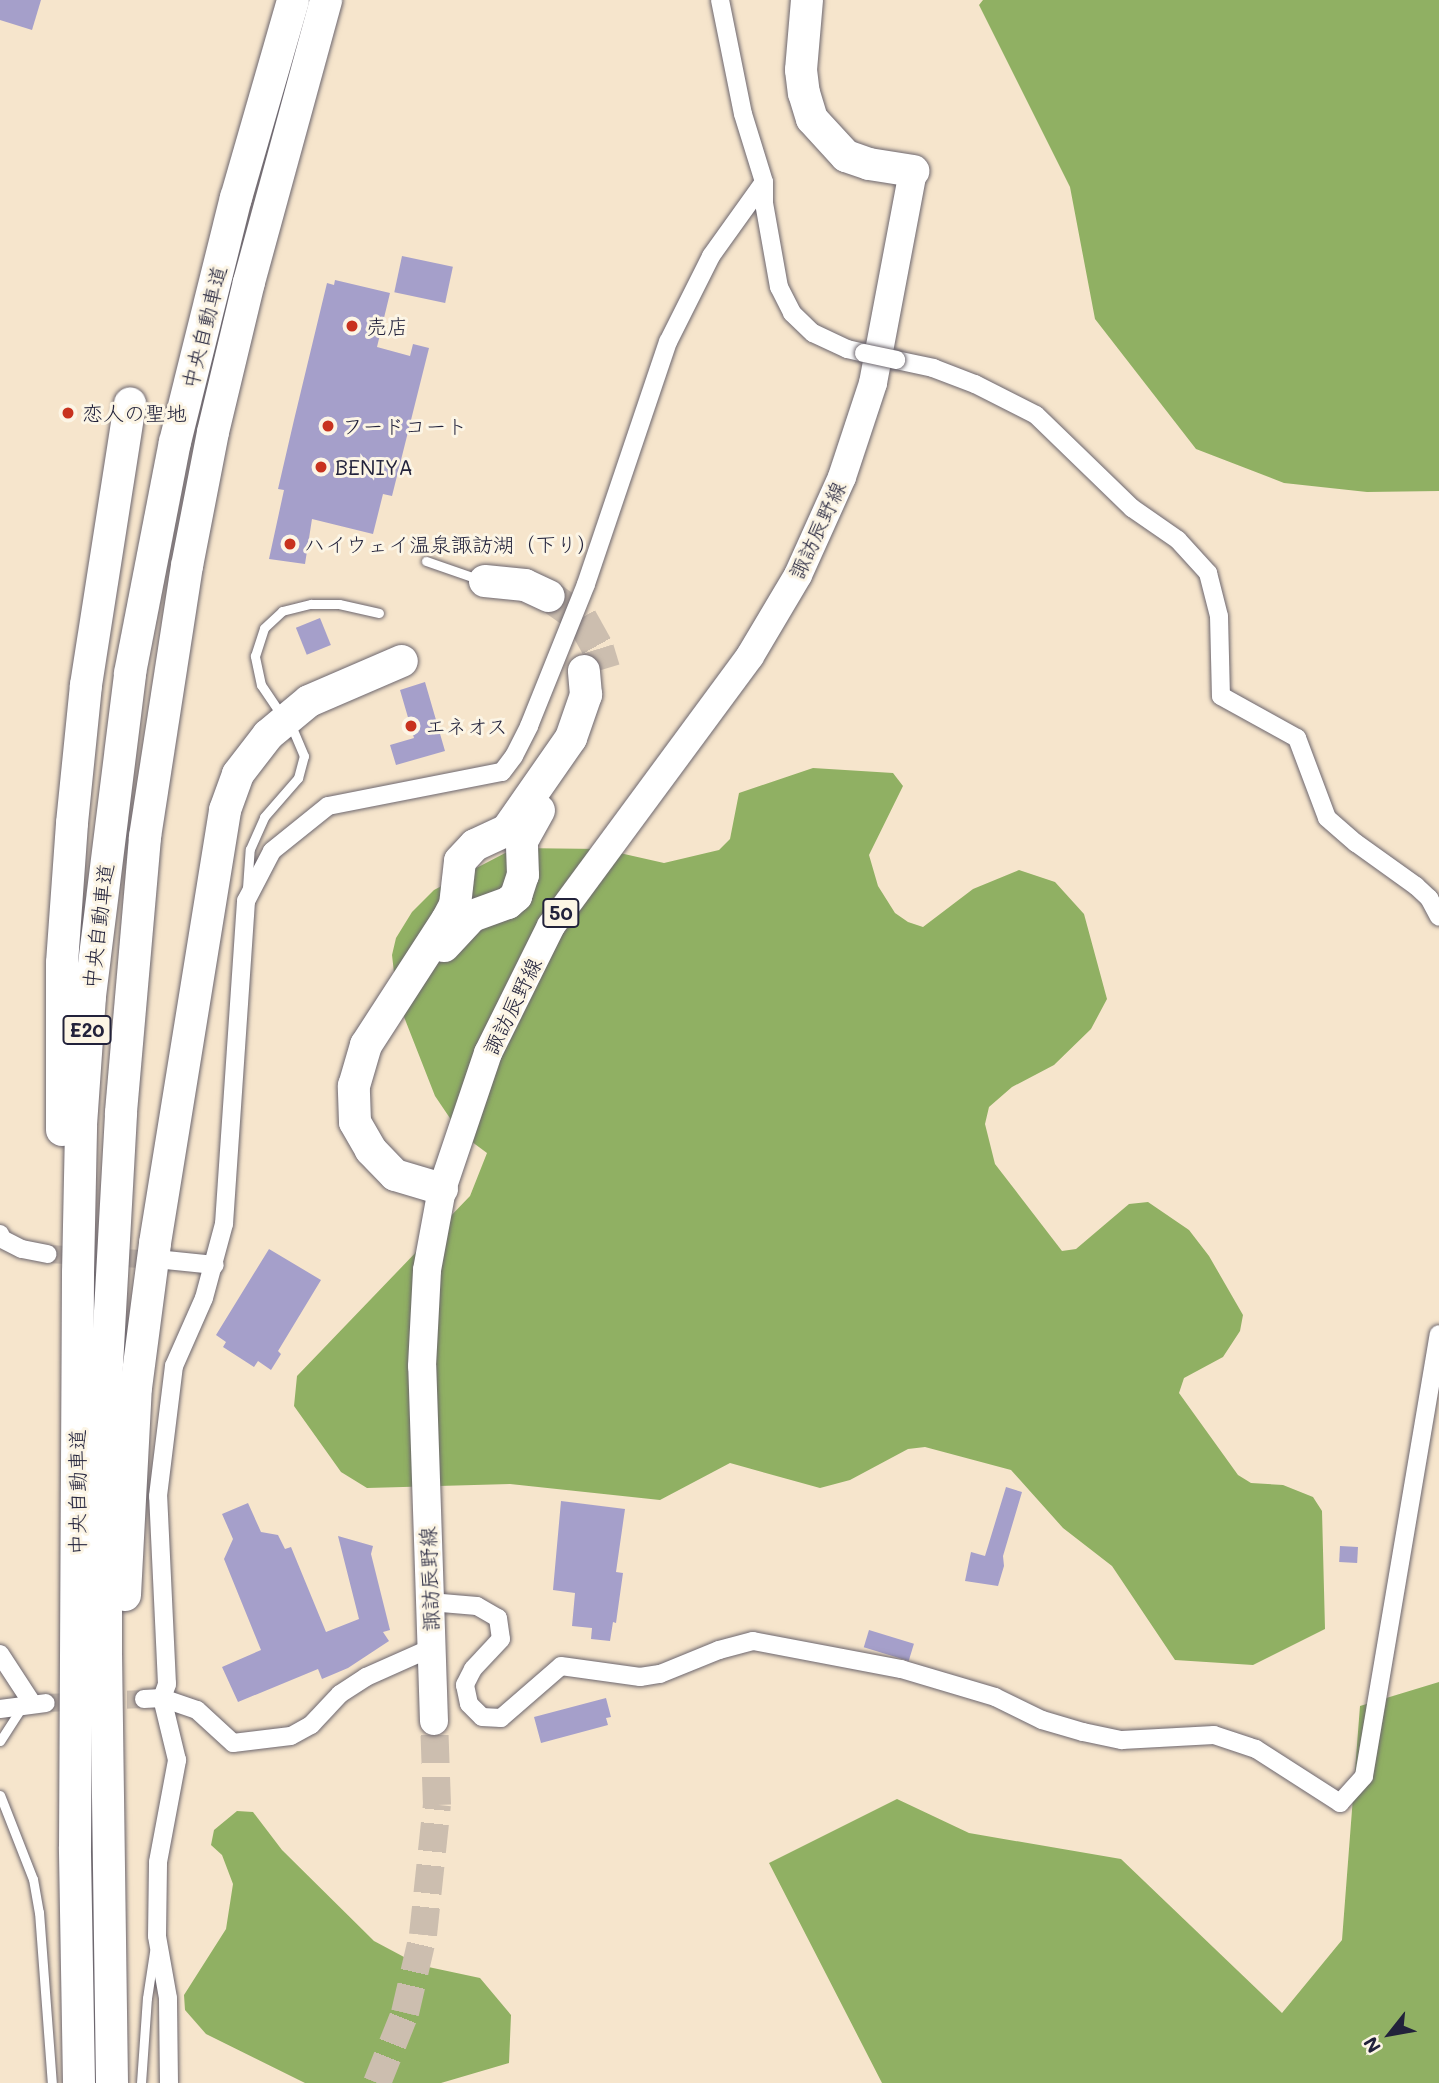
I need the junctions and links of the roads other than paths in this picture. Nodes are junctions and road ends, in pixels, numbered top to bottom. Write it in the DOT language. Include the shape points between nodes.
graph roads {
  1 [pos="293,0"];
  2 [pos="326,0"];
  3 [pos="720,0"];
  4 [pos="807,0"];
  5 [pos="913,171"];
  6 [pos="764,182"];
  7 [pos="130,403"];
  8 [pos="426,561"];
  9 [pos="485,581"];
  10 [pos="545,604"];
  11 [pos="379,613"];
  12 [pos="402,661"];
  13 [pos="276,707"];
  14 [pos="294,732"];
  15 [pos="486,842"];
  16 [pos="521,864"];
  17 [pos="473,899"];
  18 [pos="246,901"];
  19 [pos="1439,917"];
  20 [pos="442,1189"];
  21 [pos="0,1234"];
  22 [pos="48,1254"];
  23 [pos="166,1260"];
  24 [pos="215,1265"];
  25 [pos="78,1273"];
  26 [pos="1439,1334"];
  27 [pos="430,1602"];
  28 [pos="431,1648"];
  29 [pos="0,1654"];
  30 [pos="153,1698"];
  31 [pos="34,1704"];
  32 [pos="0,1710"];
  33 [pos="434,1721"];
  34 [pos="0,1741"];
  35 [pos="0,1795"];
  36 [pos="157,1936"];
  37 [pos="111,1945"];
  38 [pos="52,2083"];
  39 [pos="79,2083"];
  40 [pos="112,2083"];
  41 [pos="141,2083"];
  42 [pos="170,2083"];
  1 -- 25 [label="highway, 中央自動車道 / E20" via="175,442 130,673 90,996"];
  2 -- 37 [label="highway, 中央自動車道 / E20" via="249,282 214,432 187,566 145,837 121,1112 106,1383"];
  3 -- 6 [label="street" via="743,114"];
  4 -- 5 [label="highway" via="802,70 812,119 846,156"];
  5 -- 20 [label="main road, 諏訪辰野線 / 50" via="873,383 842,477 798,575 750,656 551,926 488,1053"];
  6 -- 18 [label="street" via="711,256 668,342 586,584 514,757 502,772 328,806 272,851"];
  6 -- 19 [label="street, bridge" via="779,287 792,313 813,333 864,353 933,368 1035,415 1132,508 1178,540 1208,573 1219,616 1221,696 1297,738 1327,818 1416,886"];
  7 -- 25 [label="highway" via="86,685 62,963 64,1236"];
  8 -- 9 [label="lane"];
  9 -- 10 [label="highway"];
  11 -- 13 [label="lane" via="339,604 282,611 264,628 255,656 261,685"];
  12 -- 37 [label="highway" via="309,701 268,735 238,774 225,810 136,1388 123,1633 127,1927"];
  14 -- 18 [label="lane" via="304,756 298,778 264,817 250,849"];
  15 -- 16 [label="lane" via="508,846"];
  15 -- 16 [label="highway" via="517,818 571,738 594,670 605,688 597,723 528,826"];
  15 -- 17 [label="highway" via="466,852 460,861"];
  16 -- 17 [label="highway" via="522,886 508,903"];
  17 -- 20 [label="highway" via="455,905 376,1028 354,1086 355,1122 371,1150 395,1175"];
  18 -- 24 [label="street" via="224,1224"];
  20 -- 27 [label="main road, 諏訪辰野線 / 50" via="427,1270 422,1366"];
  21 -- 22 [label="street" via="22,1249"];
  23 -- 24 [label="street"];
  24 -- 30 [label="street" via="174,1366 158,1496 167,1684"];
  25 -- 39 [label="highway, 中央自動車道 / E20" via="75,1847"];
  26 -- 27 [label="street" via="1364,1776 1340,1803 1256,1749 1214,1735 1122,1740 1042,1720 995,1697 901,1669 753,1641 640,1677 561,1666 501,1717 482,1717 470,1704 466,1685 473,1669 500,1639 498,1618 477,1606"];
  27 -- 28 [label="main road, 諏訪辰野線 / 50"];
  28 -- 30 [label="street" via="366,1677 291,1736 233,1743 197,1710"];
  28 -- 33 [label="main road, 諏訪辰野線 / 50"];
  29 -- 31 [label="street"];
  30 -- 36 [label="street" via="177,1760 158,1862"];
  31 -- 32 [label="street"];
  31 -- 34 [label="lane"];
  35 -- 38 [label="lane" via="33,1879 40,1912"];
  36 -- 41 [label="lane"];
  36 -- 42 [label="street" via="168,1998"];
  37 -- 40 [label="highway, 中央自動車道 / E20"];
}
